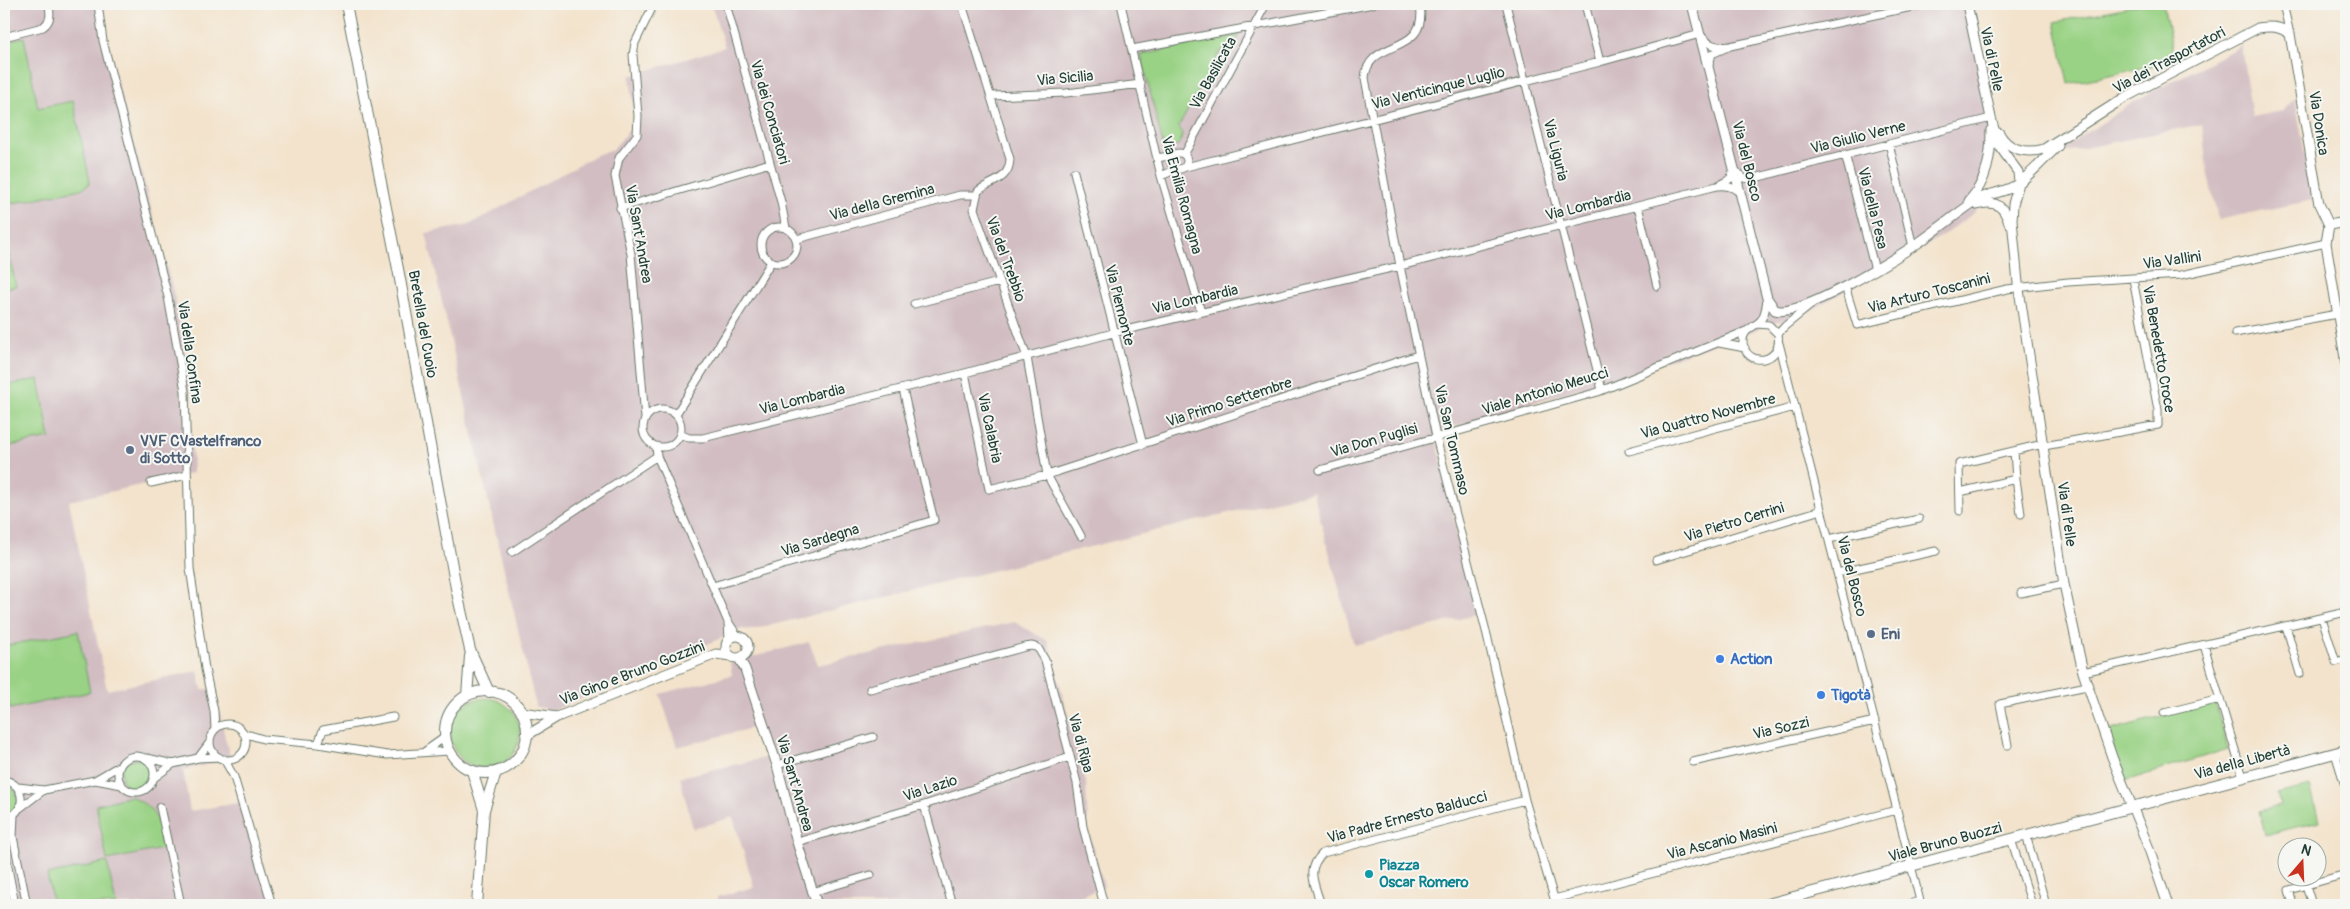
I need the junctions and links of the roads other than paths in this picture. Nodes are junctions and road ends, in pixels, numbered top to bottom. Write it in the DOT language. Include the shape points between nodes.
graph roads {
  1 [pos="49,4"];
  2 [pos="98,4"];
  3 [pos="346,4"];
  4 [pos="651,4"];
  5 [pos="726,4"];
  6 [pos="962,4"];
  7 [pos="1121,4"];
  8 [pos="1266,4"];
  9 [pos="1373,4"];
  10 [pos="1420,4"];
  11 [pos="1506,4"];
  12 [pos="1585,4"];
  13 [pos="1692,4"];
  14 [pos="1926,4"];
  15 [pos="1962,4"];
  16 [pos="1967,4"];
  17 [pos="2284,4"];
  18 [pos="1971,24"];
  19 [pos="1255,25"];
  20 [pos="1700,34"];
  21 [pos="2290,34"];
  22 [pos="4,37"];
  23 [pos="1730,46"];
  24 [pos="1132,49"];
  25 [pos="1600,62"];
  26 [pos="1709,69"];
  27 [pos="1525,80"];
  28 [pos="1141,84"];
  29 [pos="991,96"];
  30 [pos="1372,119"];
  31 [pos="1991,119"];
  32 [pos="2066,137"];
  33 [pos="1889,143"];
  34 [pos="1845,154"];
  35 [pos="1174,155"];
  36 [pos="1184,155"];
  37 [pos="1157,158"];
  38 [pos="770,163"];
  39 [pos="1180,169"];
  40 [pos="1734,169"];
  41 [pos="1074,172"];
  42 [pos="1160,176"];
  43 [pos="2019,183"];
  44 [pos="1717,186"];
  45 [pos="976,195"];
  46 [pos="1741,196"];
  47 [pos="1638,206"];
  48 [pos="620,208"];
  49 [pos="1957,215"];
  50 [pos="2346,222"];
  51 [pos="2329,225"];
  52 [pos="1560,226"];
  53 [pos="786,228"];
  54 [pos="2013,235"];
  55 [pos="797,239"];
  56 [pos="2326,243"];
  57 [pos="1913,247"];
  58 [pos="771,262"];
  59 [pos="1400,266"];
  60 [pos="1875,270"];
  61 [pos="2133,279"];
  62 [pos="999,282"];
  63 [pos="1657,286"];
  64 [pos="1845,286"];
  65 [pos="2019,287"];
  66 [pos="1767,298"];
  67 [pos="1821,299"];
  68 [pos="914,304"];
  69 [pos="1201,312"];
  70 [pos="2337,314"];
  71 [pos="1757,324"];
  72 [pos="1746,332"];
  73 [pos="1113,333"];
  74 [pos="2235,333"];
  75 [pos="1778,334"];
  76 [pos="1716,343"];
  77 [pos="1780,343"];
  78 [pos="1745,348"];
  79 [pos="1418,355"];
  80 [pos="1027,357"];
  81 [pos="1770,358"];
  82 [pos="2346,364"];
  83 [pos="1786,370"];
  84 [pos="965,374"];
  85 [pos="904,389"];
  86 [pos="1602,390"];
  87 [pos="1795,407"];
  88 [pos="676,414"];
  89 [pos="646,418"];
  90 [pos="680,434"];
  91 [pos="1436,437"];
  92 [pos="1142,444"];
  93 [pos="2043,445"];
  94 [pos="656,446"];
  95 [pos="1629,451"];
  96 [pos="2014,451"];
  97 [pos="657,456"];
  98 [pos="1320,470"];
  99 [pos="1047,475"];
  100 [pos="187,476"];
  101 [pos="2016,479"];
  102 [pos="151,483"];
  103 [pos="989,489"];
  104 [pos="1960,492"];
  105 [pos="1821,510"];
  106 [pos="1960,511"];
  107 [pos="2022,514"];
  108 [pos="1920,519"];
  109 [pos="1081,536"];
  110 [pos="1828,539"];
  111 [pos="512,552"];
  112 [pos="1936,552"];
  113 [pos="1656,560"];
  114 [pos="1837,573"];
  115 [pos="2064,584"];
  116 [pos="713,586"];
  117 [pos="2021,593"];
  118 [pos="2346,612"];
  119 [pos="2322,618"];
  120 [pos="2286,626"];
  121 [pos="731,638"];
  122 [pos="2204,645"];
  123 [pos="470,650"];
  124 [pos="716,654"];
  125 [pos="738,656"];
  126 [pos="2346,659"];
  127 [pos="2083,672"];
  128 [pos="2300,674"];
  129 [pos="2087,686"];
  130 [pos="870,689"];
  131 [pos="489,692"];
  132 [pos="468,696"];
  133 [pos="2220,698"];
  134 [pos="214,711"];
  135 [pos="521,712"];
  136 [pos="2164,713"];
  137 [pos="393,717"];
  138 [pos="557,717"];
  139 [pos="1875,721"];
  140 [pos="230,724"];
  141 [pos="215,729"];
  142 [pos="243,733"];
  143 [pos="526,736"];
  144 [pos="445,737"];
  145 [pos="873,738"];
  146 [pos="263,739"];
  147 [pos="210,742"];
  148 [pos="318,744"];
  149 [pos="245,745"];
  150 [pos="2008,745"];
  151 [pos="2346,750"];
  152 [pos="449,751"];
  153 [pos="424,752"];
  154 [pos="2335,753"];
  155 [pos="237,757"];
  156 [pos="1070,757"];
  157 [pos="146,758"];
  158 [pos="198,758"];
  159 [pos="222,758"];
  160 [pos="1693,762"];
  161 [pos="173,764"];
  162 [pos="777,765"];
  163 [pos="119,766"];
  164 [pos="472,771"];
  165 [pos="496,772"];
  166 [pos="234,777"];
  167 [pos="2243,777"];
  168 [pos="154,778"];
  169 [pos="4,779"];
  170 [pos="95,780"];
  171 [pos="122,785"];
  172 [pos="18,787"];
  173 [pos="2346,788"];
  174 [pos="44,790"];
  175 [pos="1525,800"];
  176 [pos="924,805"];
  177 [pos="160,807"];
  178 [pos="20,808"];
  179 [pos="484,810"];
  180 [pos="1897,810"];
  181 [pos="2135,812"];
  182 [pos="14,815"];
  183 [pos="4,818"];
  184 [pos="2027,841"];
  185 [pos="797,842"];
  186 [pos="2012,844"];
  187 [pos="4,846"];
  188 [pos="1911,867"];
  189 [pos="2346,874"];
  190 [pos="871,875"];
  191 [pos="2328,879"];
  192 [pos="2303,886"];
  193 [pos="2306,886"];
  194 [pos="812,892"];
  195 [pos="1555,902"];
  196 [pos="1921,903"];
  197 [pos="15,905"];
  198 [pos="27,905"];
  199 [pos="181,905"];
  200 [pos="272,905"];
  201 [pos="478,905"];
  202 [pos="817,905"];
  203 [pos="952,905"];
  204 [pos="1104,905"];
  205 [pos="1320,905"];
  206 [pos="1764,905"];
  207 [pos="1905,905"];
  208 [pos="2032,905"];
  209 [pos="2046,905"];
  210 [pos="2168,905"];
  211 [pos="2293,905"];
  212 [pos="2312,905"];
  1 -- 22 [label="street" via="48,24"];
  2 -- 100 [label="street, Via della Confina" via="104,41 168,297 185,391"];
  3 -- 123 [label="main road, Bretella del Cuoio"];
  4 -- 48 [label="street, Via Sant'Andrea" via="633,55 637,135 619,158 615,176"];
  5 -- 38 [label="street, Via dei Conciatori"];
  6 -- 29 [label="street"];
  7 -- 24 [label="street, Via Emilia Romagna"];
  8 -- 19 [label="street, Via Basilicata"];
  9 -- 19 [label="street"];
  10 -- 30 [label="street, Via San Tommaso" via="1421,21 1412,38 1379,53 1368,63 1365,78"];
  11 -- 27 [label="street, Via Liguria"];
  12 -- 25 [label="street"];
  13 -- 20 [label="street, Via del Bosco"];
  14 -- 23 [label="street"];
  15 -- 18 [label="street"];
  16 -- 18 [label="street, Via di Pelle"];
  17 -- 21 [label="street, Via Donica"];
  18 -- 31 [label="street, Via di Pelle"];
  19 -- 24 [label="street"];
  19 -- 36 [label="street, Via Basilicata"];
  20 -- 23 [label="street" via="1711,45"];
  20 -- 25 [label="street, Via Venticinque Luglio"];
  20 -- 26 [label="street, Via del Bosco"];
  21 -- 32 [label="street, Via dei Trasportatori" via="2278,27 2258,28 2124,98"];
  21 -- 51 [label="street, Via Donica" via="2319,204"];
  23 -- 26 [label="street" via="1712,54"];
  24 -- 28 [label="street, Via Emilia Romagna"];
  25 -- 27 [label="street, Via Venticinque Luglio"];
  26 -- 40 [label="street, Via del Bosco"];
  27 -- 30 [label="street, Via Venticinque Luglio"];
  27 -- 52 [label="street, Via Liguria"];
  28 -- 29 [label="street, Via Sicilia" via="1066,93"];
  28 -- 37 [label="street, Via Emilia Romagna"];
  29 -- 45 [label="street" via="1009,154 1009,166 1002,179 981,188"];
  30 -- 39 [label="street, Via Venticinque Luglio"];
  30 -- 59 [label="street, Via San Tommaso"];
  31 -- 32 [label="street, Via dei Trasportatori" via="2004,142 2021,151 2035,152"];
  31 -- 33 [label="street, Via Giulio Verne"];
  31 -- 43 [label="street, Via di Pelle" via="1998,144 2017,168"];
  31 -- 49 [label="street, Via di Pelle" via="1991,145 1983,182"];
  32 -- 43 [label="street, Via dei Trasportatori"];
  33 -- 34 [label="street, Via Giulio Verne"];
  33 -- 57 [label="street, Via della Pesa"];
  34 -- 40 [label="street, Via Giulio Verne" via="1751,179 1744,178"];
  34 -- 60 [label="street, Via della Pesa"];
  35 -- 36 [label="street"];
  35 -- 37 [label="street"];
  35 -- 39 [label="street" via="1171,164"];
  36 -- 39 [label="street" via="1187,162"];
  37 -- 42 [label="street, Via Emilia Romagna"];
  38 -- 48 [label="street"];
  38 -- 53 [label="street, Via dei Conciatori"];
  39 -- 42 [label="street, Via Venticinque Luglio"];
  40 -- 44 [label="street" via="1730,179"];
  40 -- 46 [label="street, Via del Bosco"];
  41 -- 73 [label="street, Via Piemonte"];
  42 -- 69 [label="street, Via Emilia Romagna"];
  43 -- 49 [label="street, Via della Pesa" via="1979,199"];
  43 -- 54 [label="street, Via di Pelle" via="2013,204"];
  44 -- 46 [label="street" via="1735,188"];
  44 -- 47 [label="street, Via Lombardia"];
  45 -- 55 [label="street, Via della Gremina" via="960,194"];
  45 -- 62 [label="street, Via del Trebbio" via="976,219"];
  46 -- 66 [label="street, Via del Bosco"];
  47 -- 52 [label="street, Via Lombardia"];
  47 -- 63 [label="street"];
  48 -- 89 [label="street, Via Sant'Andrea" via="631,254"];
  49 -- 54 [label="street, Via della Pesa" via="1976,205 1994,203 2007,214"];
  49 -- 57 [label="street, Via della Pesa"];
  50 -- 51 [label="street"];
  51 -- 56 [label="street"];
  52 -- 59 [label="street, Via Lombardia"];
  52 -- 86 [label="street, Via Liguria"];
  53 -- 55 [label="street"];
  53 -- 58 [label="street" via="770,229 763,236 761,248"];
  54 -- 65 [label="street, Via di Pelle"];
  55 -- 58 [label="street" via="794,257 780,264"];
  56 -- 61 [label="street, Via Vallini" via="2181,275"];
  56 -- 70 [label="street"];
  57 -- 60 [label="street, Via della Pesa"];
  58 -- 88 [label="street"];
  59 -- 69 [label="street, Via Lombardia"];
  59 -- 79 [label="street, Via San Tommaso"];
  60 -- 64 [label="street, Via della Pesa"];
  61 -- 65 [label="street, Via Vallini"];
  61 -- 93 [label="street, Via Benedetto Croce" via="2158,410 2158,425"];
  62 -- 68 [label="street"];
  62 -- 80 [label="street, Via del Trebbio"];
  64 -- 65 [label="street, Via Arturo Toscanini" via="1857,325"];
  64 -- 67 [label="street, Via della Pesa"];
  65 -- 93 [label="street, Via di Pelle"];
  66 -- 67 [label="street, Via della Pesa" via="1775,310 1784,312"];
  66 -- 71 [label="street" via="1764,315"];
  67 -- 75 [label="street, Via della Pesa"];
  69 -- 73 [label="street, Via Lombardia"];
  70 -- 74 [label="street"];
  70 -- 82 [label="street"];
  71 -- 72 [label="street"];
  71 -- 75 [label="street" via="1769,325"];
  72 -- 76 [label="street, Viale Antonio Meucci"];
  72 -- 78 [label="street"];
  73 -- 80 [label="street, Via Lombardia"];
  73 -- 92 [label="street, Via Piemonte"];
  75 -- 77 [label="street, Via del Bosco"];
  76 -- 78 [label="street"];
  76 -- 86 [label="street, Viale Antonio Meucci"];
  77 -- 81 [label="street"];
  77 -- 83 [label="street, Via del Bosco"];
  78 -- 81 [label="street" via="1755,358"];
  79 -- 91 [label="street, Via San Tommaso"];
  79 -- 92 [label="street, Via Primo Settembre"];
  80 -- 84 [label="street, Via Lombardia"];
  80 -- 99 [label="street, Via del Trebbio"];
  81 -- 83 [label="street"];
  83 -- 87 [label="street, Via del Bosco"];
  84 -- 85 [label="street, Via Lombardia"];
  84 -- 103 [label="street, Via Calabria"];
  85 -- 90 [label="street, Via Lombardia" via="703,438"];
  85 -- 116 [label="street, Via Sardegna" via="934,520"];
  86 -- 91 [label="street, Viale Antonio Meucci"];
  87 -- 95 [label="street, Via Quattro Novembre"];
  87 -- 105 [label="street, Via del Bosco"];
  88 -- 89 [label="street" via="658,409"];
  88 -- 90 [label="street" via="681,426"];
  89 -- 94 [label="street, Via Sant'Andrea" via="644,435"];
  90 -- 94 [label="street" via="670,446"];
  91 -- 98 [label="street, Via Don Puglisi"];
  91 -- 175 [label="street, Via San Tommaso"];
  92 -- 99 [label="street, Via Primo Settembre"];
  93 -- 96 [label="street"];
  93 -- 115 [label="street, Via di Pelle"];
  94 -- 97 [label="street, Via Sant'Andrea"];
  96 -- 101 [label="street"];
  96 -- 104 [label="street" via="1959,464"];
  97 -- 111 [label="street"];
  97 -- 116 [label="street, Via Sant'Andrea"];
  99 -- 103 [label="street, Via Primo Settembre"];
  99 -- 109 [label="street, Via del Trebbio"];
  100 -- 102 [label="street"];
  100 -- 134 [label="street, Via della Confina" via="190,568"];
  101 -- 104 [label="street"];
  101 -- 107 [label="street"];
  104 -- 106 [label="street"];
  105 -- 110 [label="street, Via del Bosco"];
  105 -- 113 [label="street, Via Pietro Cerrini"];
  108 -- 110 [label="street"];
  110 -- 114 [label="street, Via del Bosco"];
  112 -- 114 [label="street"];
  114 -- 139 [label="street, Via del Bosco"];
  115 -- 117 [label="street"];
  115 -- 127 [label="street, Via di Pelle"];
  116 -- 121 [label="street, Via Sant'Andrea"];
  118 -- 119 [label="street"];
  119 -- 120 [label="street"];
  119 -- 126 [label="street" via="2336,662"];
  120 -- 122 [label="street"];
  120 -- 128 [label="street"];
  121 -- 124 [label="street, Via Gino e Bruno Gozzini"];
  121 -- 125 [label="street" via="727,651"];
  121 -- 125 [label="street" via="747,640 748,648"];
  122 -- 127 [label="street"];
  122 -- 133 [label="street"];
  123 -- 131 [label="main road, Bretella del Cuoio"];
  123 -- 132 [label="main road, Bretella del Cuoio"];
  124 -- 125 [label="street, Via Gino e Bruno Gozzini"];
  124 -- 138 [label="street, Via Gino e Bruno Gozzini"];
  125 -- 162 [label="street, Via Sant'Andrea"];
  127 -- 129 [label="street, Via di Pelle"];
  129 -- 150 [label="street" via="2000,704"];
  129 -- 181 [label="street, Via di Pelle"];
  130 -- 156 [label="street, Via di Ripa" via="1032,646 1042,652"];
  131 -- 132 [label="main road"];
  131 -- 135 [label="main road" via="508,698"];
  132 -- 144 [label="main road" via="452,710 446,722"];
  133 -- 136 [label="street"];
  133 -- 167 [label="street"];
  134 -- 140 [label="street"];
  134 -- 141 [label="street, Via della Confina"];
  135 -- 138 [label="street, Via Gino e Bruno Gozzini"];
  135 -- 143 [label="main road"];
  137 -- 148 [label="street" via="323,730"];
  138 -- 143 [label="street, Via Gino e Bruno Gozzini"];
  139 -- 160 [label="street, Via Sozzi"];
  139 -- 180 [label="street, Via del Bosco"];
  140 -- 141 [label="street"];
  140 -- 142 [label="street"];
  141 -- 147 [label="street, Via della Confina"];
  142 -- 146 [label="street"];
  142 -- 149 [label="street"];
  143 -- 165 [label="main road" via="519,756"];
  144 -- 152 [label="main road"];
  144 -- 153 [label="street"];
  145 -- 162 [label="street"];
  146 -- 148 [label="street"];
  146 -- 149 [label="street"];
  147 -- 158 [label="street, Via della Confina"];
  147 -- 159 [label="street" via="212,749"];
  148 -- 153 [label="street" via="387,755"];
  149 -- 155 [label="street"];
  151 -- 154 [label="main road, Via della Libertà"];
  152 -- 153 [label="street"];
  152 -- 164 [label="main road" via="461,765"];
  154 -- 167 [label="main road, Via della Libertà"];
  154 -- 173 [label="street"];
  155 -- 159 [label="street"];
  155 -- 166 [label="street"];
  156 -- 176 [label="street, Via Lazio"];
  156 -- 204 [label="street, Via di Ripa" via="1079,791 1083,827"];
  157 -- 161 [label="street"];
  157 -- 163 [label="street" via="130,756"];
  157 -- 168 [label="street" via="153,767"];
  158 -- 159 [label="street"];
  158 -- 161 [label="street"];
  159 -- 166 [label="street"];
  161 -- 168 [label="street"];
  162 -- 185 [label="street, Via Sant'Andrea"];
  163 -- 170 [label="street"];
  163 -- 171 [label="street" via="118,776"];
  164 -- 165 [label="main road"];
  164 -- 179 [label="main road"];
  165 -- 179 [label="main road"];
  166 -- 200 [label="street"];
  167 -- 181 [label="main road, Via della Libertà" via="2146,803"];
  168 -- 171 [label="street" via="140,792"];
  169 -- 172 [label="street"];
  170 -- 171 [label="street"];
  170 -- 174 [label="street"];
  172 -- 174 [label="street"];
  172 -- 178 [label="street" via="22,797"];
  174 -- 178 [label="street"];
  175 -- 195 [label="street, Via San Tommaso"];
  175 -- 205 [label="street, Via Padre Ernesto Balducci" via="1323,853 1315,860 1311,871"];
  176 -- 185 [label="street, Via Lazio"];
  176 -- 203 [label="street"];
  177 -- 199 [label="street"];
  178 -- 182 [label="street"];
  179 -- 201 [label="main road"];
  180 -- 188 [label="street, Via del Bosco"];
  180 -- 195 [label="street, Via Ascanio Masini"];
  181 -- 184 [label="main road, Viale Bruno Buozzi"];
  181 -- 210 [label="street, Via di Pelle"];
  182 -- 183 [label="street"];
  182 -- 198 [label="street" via="13,837"];
  184 -- 186 [label="main road, Viale Bruno Buozzi"];
  184 -- 209 [label="street"];
  185 -- 194 [label="street, Via Sant'Andrea"];
  186 -- 188 [label="main road, Viale Bruno Buozzi"];
  186 -- 208 [label="street"];
  187 -- 197 [label="street"];
  188 -- 196 [label="street, Via del Bosco"];
  188 -- 206 [label="main road, Viale Bruno Buozzi"];
  189 -- 191 [label="street"];
  190 -- 194 [label="street"];
  192 -- 211 [label="street" via="2289,890"];
  193 -- 212 [label="street"];
  194 -- 202 [label="street, Via Sant'Andrea"];
  196 -- 207 [label="street"];
}
